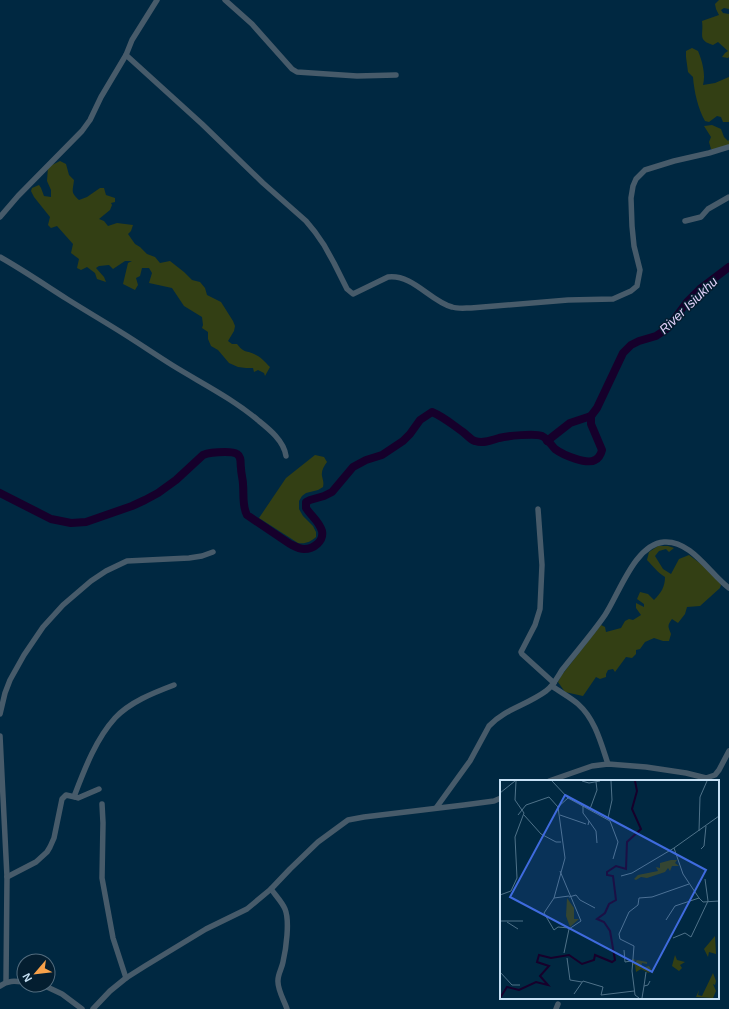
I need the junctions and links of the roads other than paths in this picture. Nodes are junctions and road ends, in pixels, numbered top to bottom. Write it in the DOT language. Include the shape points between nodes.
graph roads {
  1 [pos="157,0"];
  2 [pos="225,0"];
  3 [pos="126,55"];
  4 [pos="396,75"];
  5 [pos="729,147"];
  6 [pos="729,197"];
  7 [pos="0,217"];
  8 [pos="685,221"];
  9 [pos="0,257"];
  10 [pos="286,456"];
  11 [pos="538,509"];
  12 [pos="213,552"];
  13 [pos="729,589"];
  14 [pos="553,684"];
  15 [pos="174,686"];
  16 [pos="1,701"];
  17 [pos="0,714"];
  18 [pos="0,736"];
  19 [pos="729,751"];
  20 [pos="608,764"];
  21 [pos="552,780"];
  22 [pos="99,789"];
  23 [pos="75,797"];
  24 [pos="500,798"];
  25 [pos="102,804"];
  26 [pos="436,808"];
  27 [pos="2,826"];
  28 [pos="7,877"];
  29 [pos="271,889"];
  30 [pos="126,978"];
  31 [pos="16,981"];
  32 [pos="6,982"];
  33 [pos="0,986"];
  34 [pos="56,991"];
  35 [pos="82,1009"];
  36 [pos="93,1009"];
  37 [pos="286,1009"];
  1 -- 3 [label="street" via="132,40"];
  2 -- 4 [label="street" via="252,24 297,72 357,76"];
  3 -- 5 [label="street" via="306,221 324,245 352,294 388,276 394,276 415,285 443,303 460,308 618,298 637,286 640,270 632,226 631,198 636,179 645,170"];
  3 -- 7 [label="street" via="82,131"];
  6 -- 8 [label="street" via="701,216"];
  9 -- 10 [label="street" via="210,386 270,431 286,451"];
  11 -- 14 [label="street" via="542,565 540,610 521,652"];
  12 -- 16 [label="street" via="189,558 127,561 91,581 63,605 43,627 24,655"];
  13 -- 14 [label="street" via="694,554 679,544 665,542 655,545 645,551 636,562 606,614"];
  14 -- 20 [label="street" via="587,714 595,726"];
  14 -- 26 [label="street" via="542,694 507,712 489,726 470,761"];
  15 -- 23 [label="street" via="138,700 116,717 96,747"];
  16 -- 17 [label="street"];
  18 -- 27 [label="street"];
  19 -- 20 [label="street" via="715,775 706,778 686,772"];
  20 -- 21 [label="street" via="592,766"];
  22 -- 23 [label="street"];
  23 -- 28 [label="street" via="66,795 62,799 54,838 47,852 36,862"];
  24 -- 26 [label="street"];
  25 -- 30 [label="street" via="102,878 113,938"];
  26 -- 29 [label="street" via="348,820 318,842"];
  27 -- 28 [label="street"];
  28 -- 32 [label="street"];
  29 -- 30 [label="street" via="247,909 206,929"];
  29 -- 37 [label="street" via="284,906 287,918 283,962 278,980"];
  30 -- 36 [label="street"];
  31 -- 32 [label="street"];
  32 -- 33 [label="street"];
  34 -- 35 [label="street"];
}
